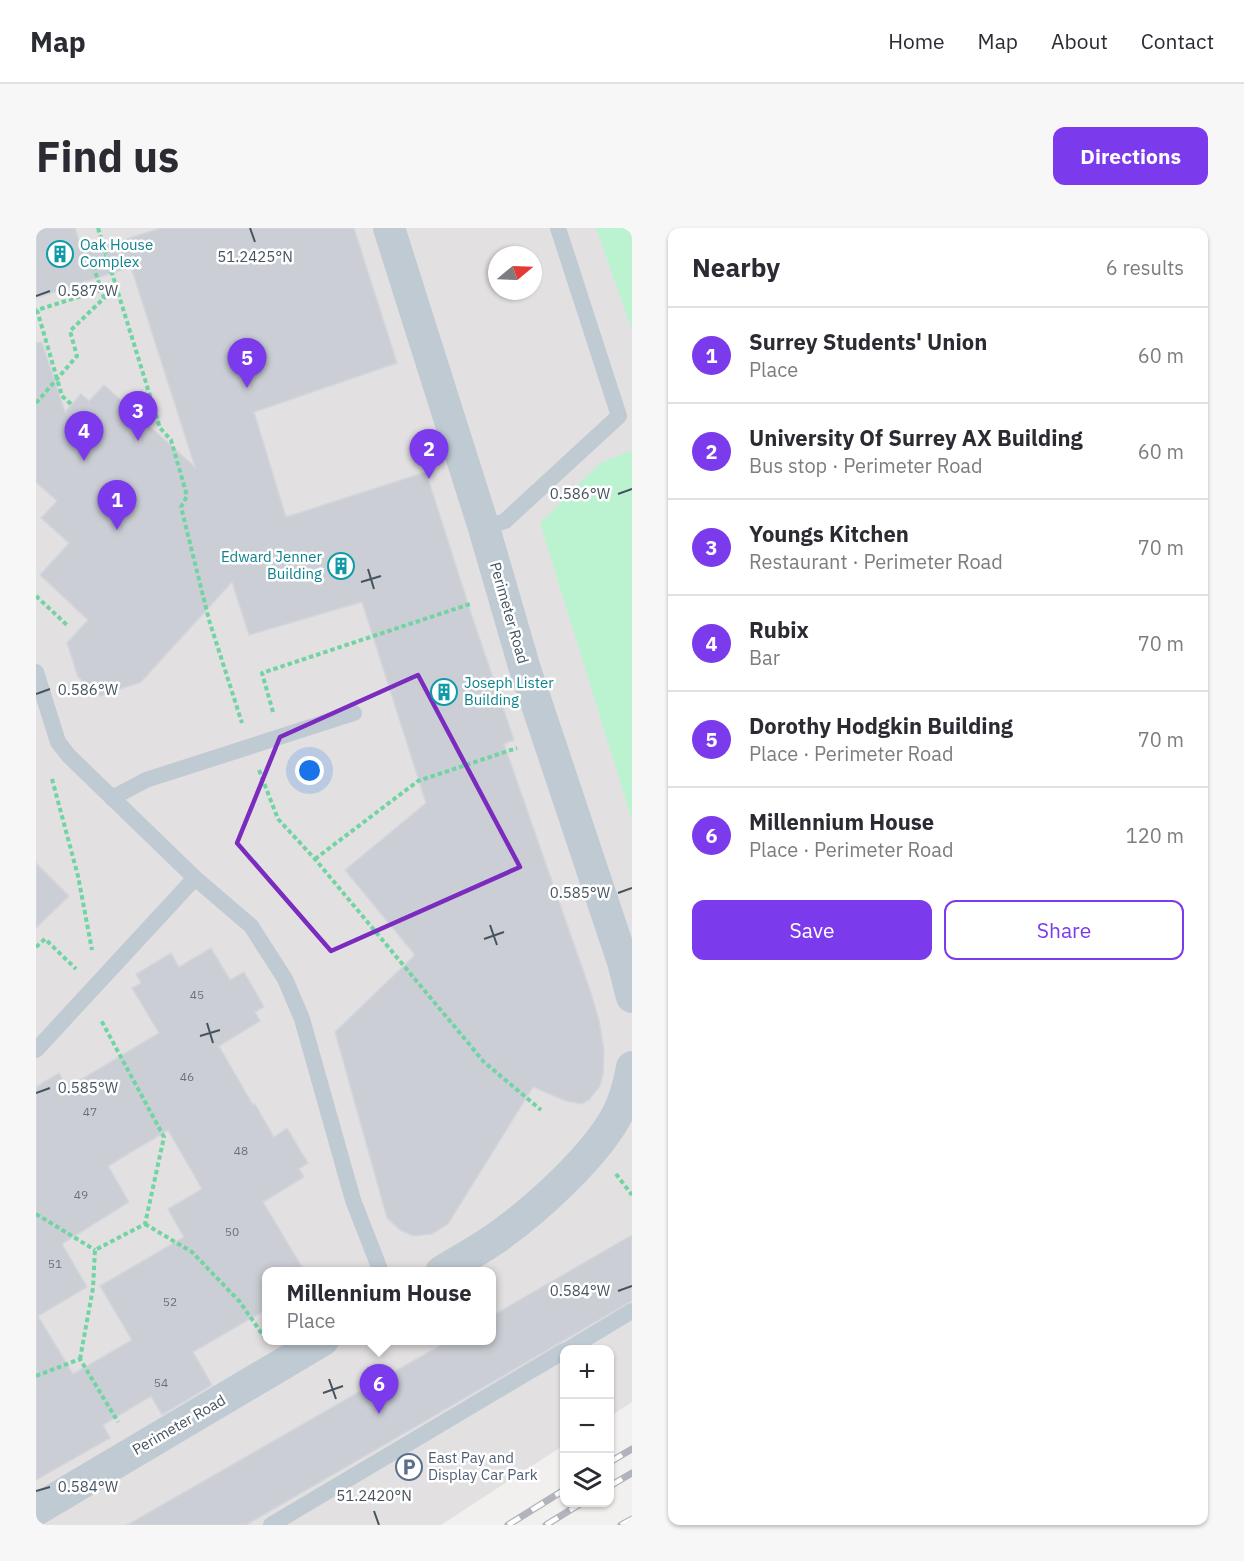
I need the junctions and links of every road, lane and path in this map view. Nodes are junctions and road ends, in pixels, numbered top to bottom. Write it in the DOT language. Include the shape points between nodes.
graph roads {
  1 [pos="98,228"];
  2 [pos="389,228"];
  3 [pos="558,228"];
  4 [pos="106,256"];
  5 [pos="101,290"];
  6 [pos="57,378"];
  7 [pos="36,403"];
  8 [pos="71,404"];
  9 [pos="484,528"];
  10 [pos="502,593"];
  11 [pos="36,596"];
  12 [pos="68,626"];
  13 [pos="36,672"];
  14 [pos="354,713"];
  15 [pos="280,736"];
  16 [pos="549,738"];
  17 [pos="249,746"];
  18 [pos="52,778"];
  19 [pos="112,798"];
  20 [pos="315,859"];
  21 [pos="195,878"];
  22 [pos="36,946"];
  23 [pos="93,954"];
  24 [pos="77,970"];
  25 [pos="88,995"];
  26 [pos="632,997"];
  27 [pos="36,1050"];
  28 [pos="632,1067"];
  29 [pos="541,1110"];
  30 [pos="36,1214"];
  31 [pos="145,1224"];
  32 [pos="95,1250"];
  33 [pos="379,1267"];
  34 [pos="449,1267"];
  35 [pos="632,1311"];
  36 [pos="262,1333"];
  37 [pos="316,1345"];
  38 [pos="574,1345"];
  39 [pos="560,1354"];
  40 [pos="80,1359"];
  41 [pos="36,1376"];
  42 [pos="136,1450"];
  43 [pos="36,1510"];
  44 [pos="272,1525"];
  1 -- 4 [label="path"];
  2 -- 9 [label="street, Perimeter Road"];
  3 -- 9 [label="lane" via="619,416 505,521"];
  4 -- 5 [label="path" via="92,261"];
  4 -- 17 [label="path" via="160,428 171,440 187,496 181,507 209,620"];
  5 -- 6 [label="path" via="104,298 70,331 77,356"];
  5 -- 6 [label="path" via="37,310"];
  6 -- 7 [label="path"];
  6 -- 8 [label="path" via="62,396"];
  9 -- 10 [label="street, Perimeter Road"];
  10 -- 15 [label="path" via="262,673"];
  10 -- 16 [label="street, Perimeter Road"];
  11 -- 12 [label="path"];
  13 -- 19 [label="lane" via="58,742"];
  14 -- 15 [label="lane"];
  15 -- 17 [label="lane"];
  16 -- 20 [label="path" via="418,781"];
  16 -- 26 [label="street, Perimeter Road"];
  17 -- 19 [label="lane" via="146,780"];
  17 -- 20 [label="path" via="278,819"];
  18 -- 23 [label="path" via="78,876"];
  19 -- 21 [label="lane"];
  20 -- 29 [label="path" via="484,1062"];
  21 -- 25 [label="lane"];
  21 -- 33 [label="lane" via="251,926 285,979 302,1019 353,1200"];
  22 -- 24 [label="path" via="45,939"];
  25 -- 27 [label="lane"];
  25 -- 31 [label="path" via="164,1137"];
  28 -- 34 [label="street" via="617,1114 594,1148 544,1200 499,1236"];
  30 -- 32 [label="path"];
  31 -- 32 [label="path"];
  31 -- 36 [label="path" via="192,1252 240,1302"];
  32 -- 40 [label="path" via="93,1288"];
  35 -- 38 [label="lane"];
  37 -- 42 [label="street, Perimeter Road"];
  39 -- 44 [label="lane"];
  40 -- 41 [label="path"];
  40 -- 42 [label="path"];
  42 -- 43 [label="street, Perimeter Road"];
}
